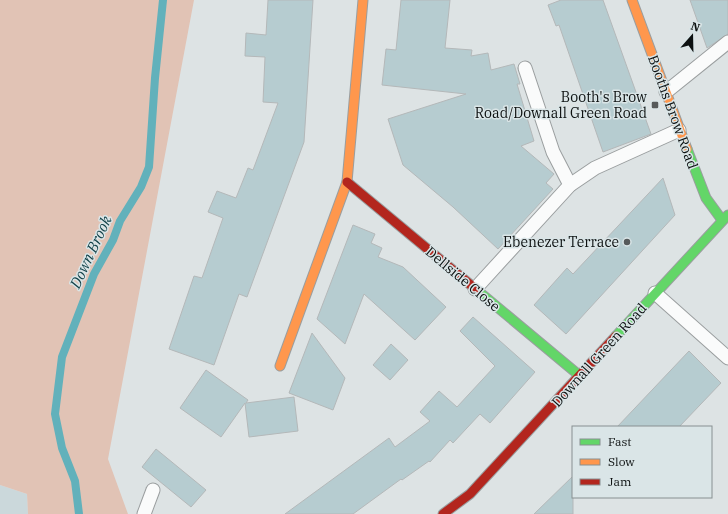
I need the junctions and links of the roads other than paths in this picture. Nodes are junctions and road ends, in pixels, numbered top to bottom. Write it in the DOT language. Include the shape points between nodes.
graph roads {
  1 [pos="363,0"];
  2 [pos="632,0"];
  3 [pos="728,42"];
  4 [pos="525,68"];
  5 [pos="666,92"];
  6 [pos="679,130"];
  7 [pos="347,182"];
  8 [pos="570,185"];
  9 [pos="725,217"];
  10 [pos="475,289"];
  11 [pos="655,293"];
  12 [pos="728,358"];
  13 [pos="280,366"];
  14 [pos="580,376"];
  15 [pos="153,490"];
  16 [pos="144,514"];
  17 [pos="443,514"];
  1 -- 7 [label="street"];
  2 -- 5 [label="street, Booths Brow Road"];
  3 -- 5 [label="lane"];
  4 -- 8 [label="lane" via="553,152"];
  5 -- 6 [label="street, Booths Brow Road"];
  6 -- 8 [label="lane" via="595,168"];
  6 -- 9 [label="street, Booths Brow Road" via="706,198"];
  7 -- 10 [label="street, Dellside Close"];
  7 -- 13 [label="street"];
  8 -- 10 [label="lane"];
  9 -- 11 [label="street, Downall Green Road"];
  10 -- 14 [label="street, Dellside Close"];
  11 -- 12 [label="lane"];
  11 -- 14 [label="street, Downall Green Road"];
  14 -- 17 [label="street, Downall Green Road" via="470,494"];
  15 -- 16 [label="lane"];
}
